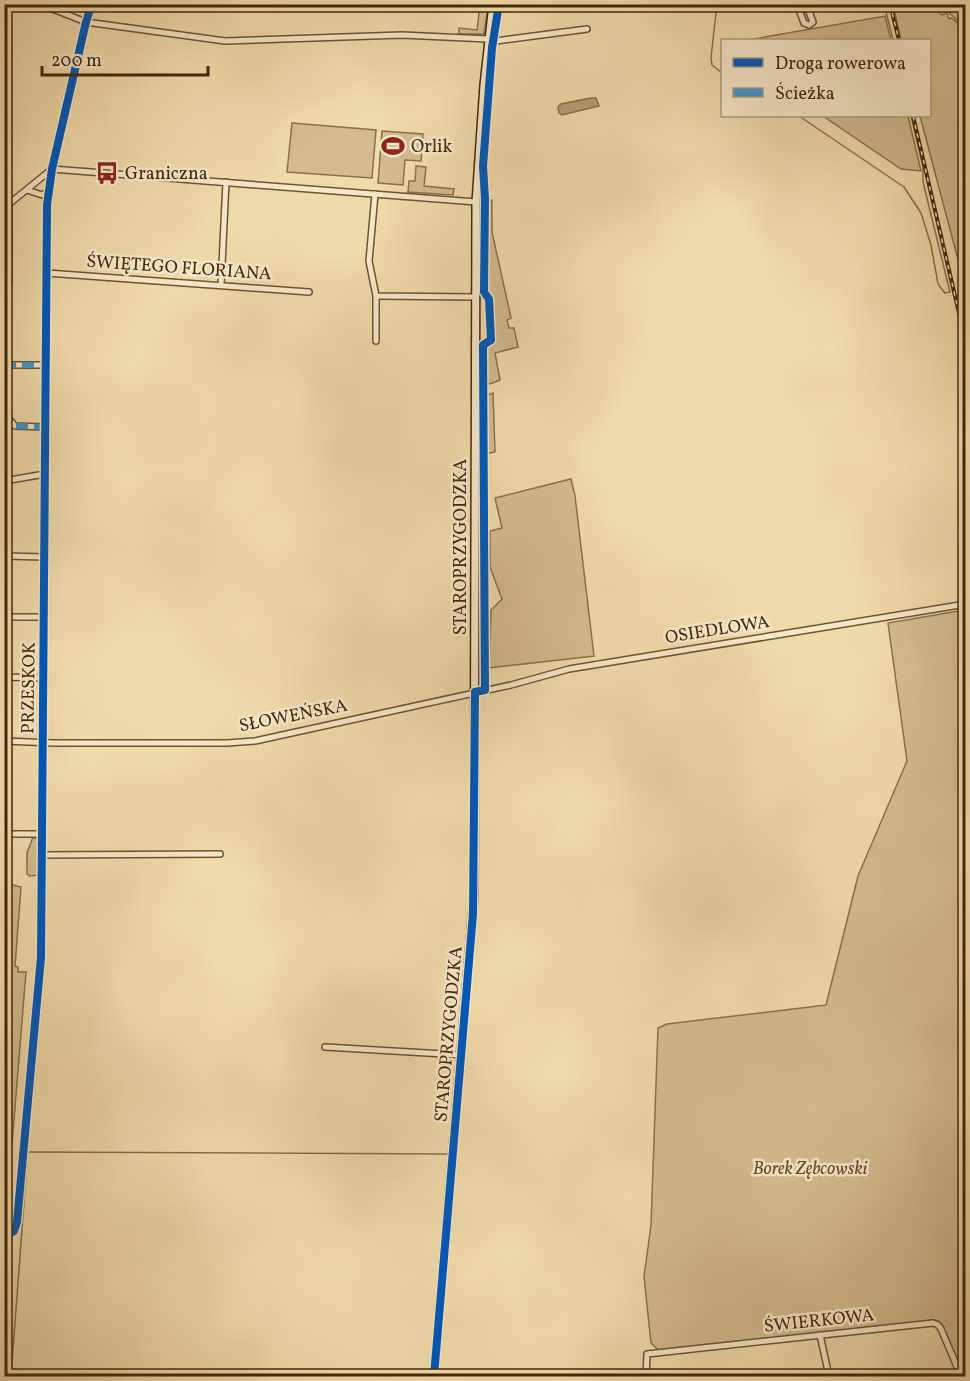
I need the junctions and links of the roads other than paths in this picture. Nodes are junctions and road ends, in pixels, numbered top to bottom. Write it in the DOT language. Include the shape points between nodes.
graph roads {
  1 [pos="40,4"];
  2 [pos="92,4"];
  3 [pos="492,4"];
  4 [pos="797,4"];
  5 [pos="806,4"];
  6 [pos="86,22"];
  7 [pos="587,29"];
  8 [pos="488,40"];
  9 [pos="52,169"];
  10 [pos="38,180"];
  11 [pos="226,182"];
  12 [pos="50,188"];
  13 [pos="27,190"];
  14 [pos="38,193"];
  15 [pos="375,194"];
  16 [pos="476,202"];
  17 [pos="48,205"];
  18 [pos="7,206"];
  19 [pos="47,273"];
  20 [pos="4,282"];
  21 [pos="221,285"];
  22 [pos="309,292"];
  23 [pos="376,296"];
  24 [pos="476,297"];
  25 [pos="376,341"];
  26 [pos="4,364"];
  27 [pos="46,365"];
  28 [pos="4,413"];
  29 [pos="45,428"];
  30 [pos="45,474"];
  31 [pos="4,481"];
  32 [pos="4,556"];
  33 [pos="44,556"];
  34 [pos="966,604"];
  35 [pos="4,617"];
  36 [pos="44,617"];
  37 [pos="4,677"];
  38 [pos="44,678"];
  39 [pos="475,692"];
  40 [pos="4,741"];
  41 [pos="43,742"];
  42 [pos="4,834"];
  43 [pos="42,834"];
  44 [pos="220,854"];
  45 [pos="42,855"];
  46 [pos="325,1047"];
  47 [pos="461,1055"];
  48 [pos="4,1237"];
  49 [pos="820,1335"];
  50 [pos="434,1377"];
  51 [pos="646,1377"];
  52 [pos="829,1377"];
  53 [pos="961,1377"];
  1 -- 6 [label="street"];
  2 -- 6 [label="street, PRZESKOK"];
  3 -- 8 [label="street, STAROPRZYGODZKA"];
  4 -- 5 [label="street" via="804,23 809,25 813,22"];
  6 -- 8 [label="street" via="225,41 402,35"];
  6 -- 9 [label="street, PRZESKOK"];
  7 -- 8 [label="street"];
  8 -- 16 [label="street, STAROPRZYGODZKA"];
  9 -- 10 [label="street"];
  9 -- 11 [label="street"];
  9 -- 12 [label="street, PRZESKOK"];
  10 -- 12 [label="street" via="45,179"];
  10 -- 13 [label="street"];
  10 -- 14 [label="street" via="34,189"];
  11 -- 15 [label="street"];
  11 -- 21 [label="street"];
  12 -- 14 [label="street" via="45,194"];
  12 -- 17 [label="street, PRZESKOK"];
  13 -- 14 [label="street"];
  13 -- 18 [label="street"];
  14 -- 17 [label="street"];
  15 -- 16 [label="street"];
  15 -- 23 [label="street" via="369,261"];
  16 -- 24 [label="street, STAROPRZYGODZKA"];
  17 -- 19 [label="street, PRZESKOK"];
  18 -- 20 [label="street" via="9,283"];
  19 -- 21 [label="street, ŚWIĘTEGO FLORIANA"];
  19 -- 27 [label="street, PRZESKOK"];
  21 -- 22 [label="street, ŚWIĘTEGO FLORIANA"];
  23 -- 24 [label="street"];
  23 -- 25 [label="street"];
  24 -- 39 [label="street, STAROPRZYGODZKA"];
  26 -- 27 [label="street"];
  27 -- 29 [label="street, PRZESKOK"];
  28 -- 29 [label="street" via="15,426"];
  29 -- 30 [label="street, PRZESKOK"];
  30 -- 31 [label="street"];
  30 -- 33 [label="street, PRZESKOK"];
  32 -- 33 [label="street"];
  33 -- 36 [label="street, PRZESKOK"];
  34 -- 39 [label="street, OSIEDLOWA" via="569,669"];
  35 -- 36 [label="street"];
  36 -- 38 [label="street, PRZESKOK"];
  37 -- 38 [label="street"];
  38 -- 41 [label="street, PRZESKOK"];
  39 -- 41 [label="street, SŁOWEŃSKA" via="255,741"];
  39 -- 47 [label="street, STAROPRZYGODZKA" via="474,896"];
  40 -- 41 [label="street, SŁOWEŃSKA"];
  41 -- 43 [label="street, PRZESKOK"];
  42 -- 43 [label="street"];
  43 -- 45 [label="street, PRZESKOK"];
  44 -- 45 [label="street"];
  45 -- 48 [label="street, PRZESKOK" via="41,957 18,1215 14,1231"];
  46 -- 47 [label="street"];
  47 -- 50 [label="street, STAROPRZYGODZKA"];
  49 -- 51 [label="street, ŚWIERKOWA" via="647,1354"];
  49 -- 52 [label="street"];
  49 -- 53 [label="street, ŚWIERKOWA" via="933,1323 938,1325"];
}
